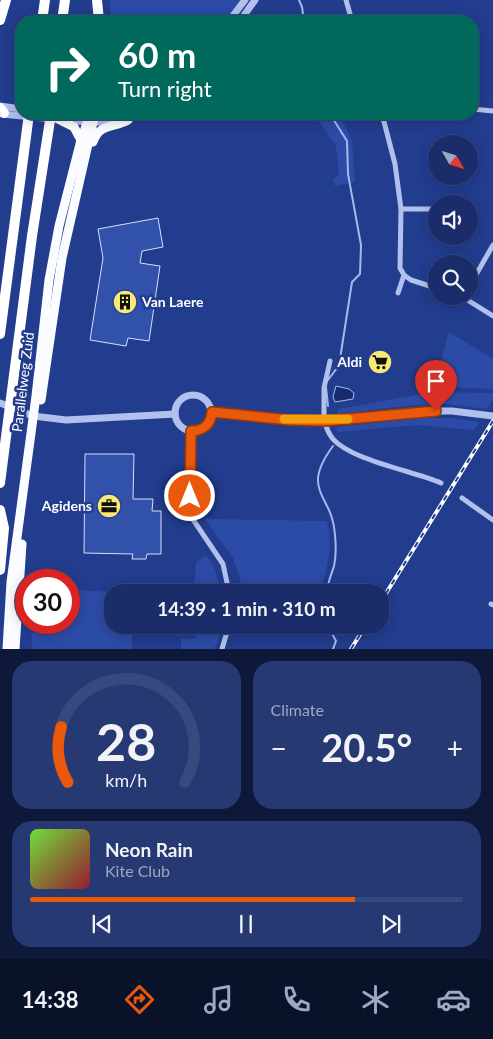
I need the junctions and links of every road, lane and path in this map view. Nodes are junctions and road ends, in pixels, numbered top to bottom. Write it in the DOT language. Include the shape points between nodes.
graph roads {
  1 [pos="6,0"];
  2 [pos="45,0"];
  3 [pos="65,0"];
  4 [pos="97,0"];
  5 [pos="246,0"];
  6 [pos="255,0"];
  7 [pos="346,0"];
  8 [pos="43,15"];
  9 [pos="63,15"];
  10 [pos="98,15"];
  11 [pos="234,15"];
  12 [pos="244,15"];
  13 [pos="350,15"];
  14 [pos="0,20"];
  15 [pos="15,109"];
  16 [pos="1,110"];
  17 [pos="479,110"];
  18 [pos="493,111"];
  19 [pos="15,112"];
  20 [pos="28,120"];
  21 [pos="54,120"];
  22 [pos="62,120"];
  23 [pos="91,120"];
  24 [pos="92,120"];
  25 [pos="120,120"];
  26 [pos="384,120"];
  27 [pos="81,140"];
  28 [pos="86,155"];
  29 [pos="401,209"];
  30 [pos="428,209"];
  31 [pos="493,245"];
  32 [pos="478,271"];
  33 [pos="404,275"];
  34 [pos="428,285"];
  35 [pos="398,293"];
  36 [pos="476,305"];
  37 [pos="493,316"];
  38 [pos="0,334"];
  39 [pos="330,361"];
  40 [pos="0,403"];
  41 [pos="37,408"];
  42 [pos="212,412"];
  43 [pos="175,414"];
  44 [pos="490,416"];
  45 [pos="324,418"];
  46 [pos="191,431"];
  47 [pos="34,433"];
  48 [pos="0,483"];
  49 [pos="441,483"];
  50 [pos="462,498"];
  51 [pos="0,510"];
  52 [pos="492,517"];
  53 [pos="0,570"];
  54 [pos="227,584"];
  55 [pos="226,634"];
  56 [pos="7,649"];
  57 [pos="15,649"];
  58 [pos="222,649"];
  1 -- 14 [label="highway"];
  2 -- 8 [label="highway"];
  3 -- 9 [label="highway"];
  4 -- 10 [label="highway"];
  5 -- 11 [label="street"];
  6 -- 12 [label="street"];
  7 -- 13 [label="street"];
  15 -- 16 [label="street"];
  16 -- 19 [label="street"];
  17 -- 18 [label="street"];
  20 -- 38 [label="highway"];
  21 -- 48 [label="highway" via="32,236"];
  22 -- 27 [label="highway" via="74,127"];
  23 -- 27 [label="highway, Parallelweg Zuid"];
  24 -- 28 [label="highway, Parallelweg Zuid"];
  25 -- 28 [label="highway" via="99,130"];
  26 -- 29 [label="street" via="395,164"];
  27 -- 41 [label="highway, Parallelweg Zuid" via="49,280"];
  28 -- 41 [label="highway, Parallelweg Zuid" via="62,258"];
  29 -- 30 [label="street"];
  29 -- 33 [label="street" via="400,268"];
  31 -- 32 [label="street"];
  33 -- 34 [label="street"];
  33 -- 35 [label="street"];
  36 -- 37 [label="street"];
  39 -- 45 [label="street" via="324,388"];
  40 -- 43 [label="street" via="33,416 66,420"];
  41 -- 47 [label="highway, Parallelweg Zuid"];
  42 -- 43 [label="street" via="205,399 195,395 180,400"];
  42 -- 45 [label="street" via="289,420"];
  42 -- 46 [label="street" via="205,427"];
  43 -- 46 [label="street" via="179,424"];
  44 -- 45 [label="street" via="430,411"];
  45 -- 49 [label="street" via="334,440 359,456"];
  46 -- 54 [label="street" via="192,518 223,564"];
  47 -- 56 [label="highway, Parallelweg Zuid" via="11,582"];
  47 -- 57 [label="highway, Parallelweg Zuid" via="23,528"];
  50 -- 52 [label="street"];
  51 -- 53 [label="highway" via="4,528"];
  55 -- 58 [label="street"];
}
